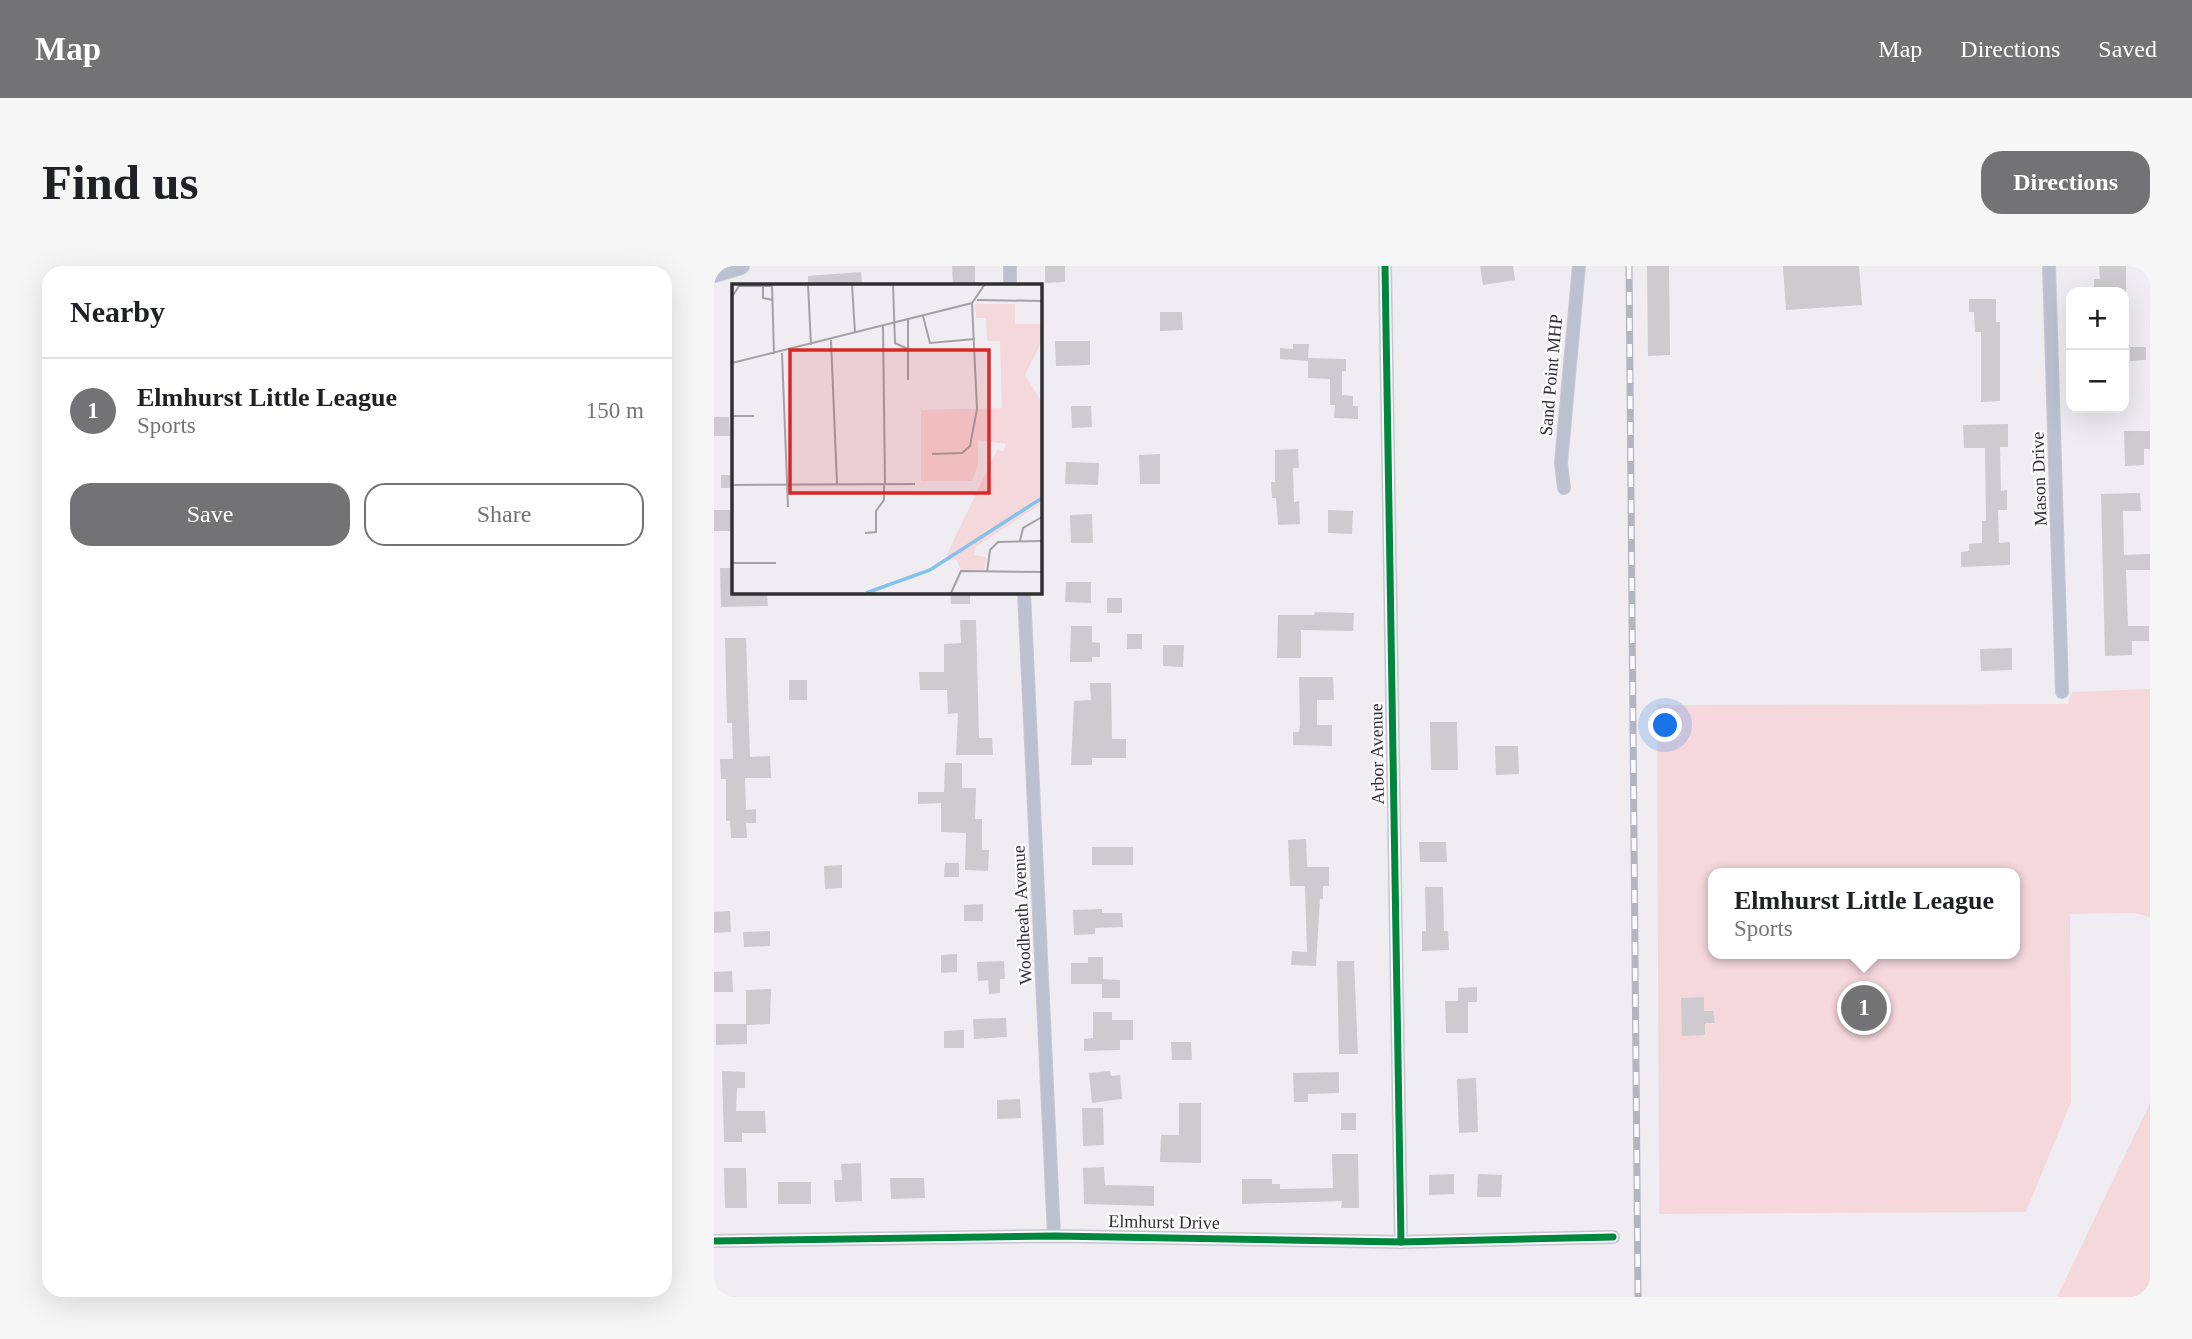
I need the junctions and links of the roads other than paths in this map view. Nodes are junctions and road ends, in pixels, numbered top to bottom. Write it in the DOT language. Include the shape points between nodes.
graph roads {
  1 [pos="741,266"];
  2 [pos="1010,266"];
  3 [pos="1385,266"];
  4 [pos="1580,266"];
  5 [pos="2049,266"];
  6 [pos="714,274"];
  7 [pos="1010,284"];
  8 [pos="1564,488"];
  9 [pos="1024,593"];
  10 [pos="2062,692"];
  11 [pos="1054,1236"];
  12 [pos="1613,1237"];
  13 [pos="714,1241"];
  14 [pos="1401,1242"];
  1 -- 6 [label="street"];
  2 -- 7 [label="street"];
  3 -- 14 [label="street, Arbor Avenue"];
  4 -- 8 [label="street, Sand Point MHP" via="1562,463"];
  5 -- 10 [label="street, Mason Drive"];
  9 -- 11 [label="street, Woodheath Avenue"];
  11 -- 13 [label="street, Elmhurst Drive"];
  11 -- 14 [label="street, Elmhurst Drive"];
  12 -- 14 [label="street, Elmhurst Drive"];
}
